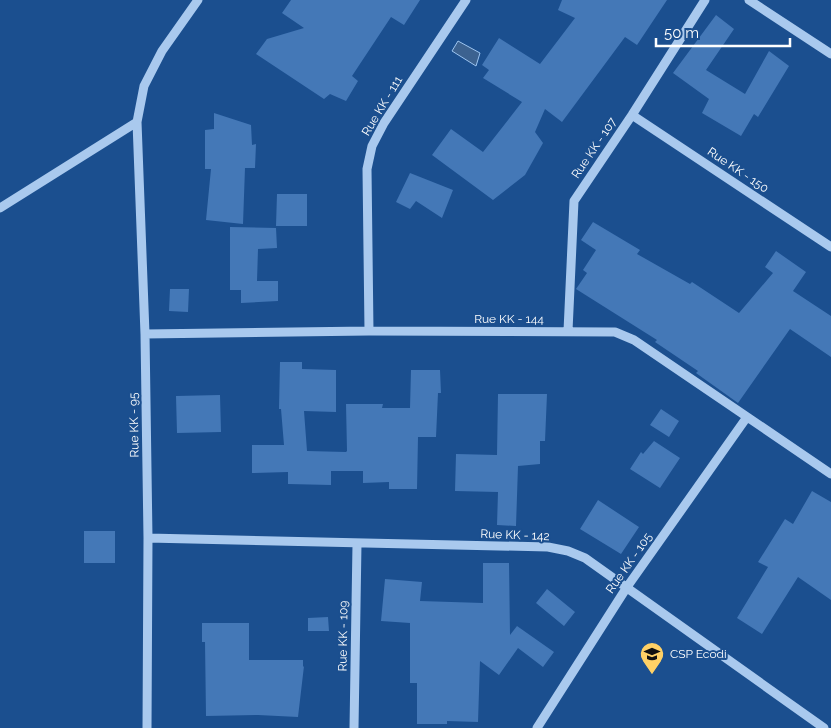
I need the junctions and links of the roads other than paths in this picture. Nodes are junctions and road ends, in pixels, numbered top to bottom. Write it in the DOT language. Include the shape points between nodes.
graph roads {
  1 [pos="198,0"];
  2 [pos="466,0"];
  3 [pos="705,0"];
  4 [pos="749,0"];
  5 [pos="831,54"];
  6 [pos="632,115"];
  7 [pos="137,122"];
  8 [pos="0,208"];
  9 [pos="831,247"];
  10 [pos="369,331"];
  11 [pos="568,331"];
  12 [pos="145,334"];
  13 [pos="747,417"];
  14 [pos="831,474"];
  15 [pos="148,538"];
  16 [pos="357,544"];
  17 [pos="627,587"];
  18 [pos="147,728"];
  19 [pos="354,728"];
  20 [pos="537,728"];
  21 [pos="824,728"];
  1 -- 7 [label="street, Rue KK - 95" via="162,51 144,86"];
  2 -- 10 [label="street, Rue KK - 111" via="372,146 367,169"];
  3 -- 6 [label="street, Rue KK - 107"];
  4 -- 5 [label="street"];
  6 -- 9 [label="street, Rue KK - 150"];
  6 -- 11 [label="street, Rue KK - 107" via="574,201"];
  7 -- 8 [label="street"];
  7 -- 12 [label="street, Rue KK - 95"];
  10 -- 11 [label="street, Rue KK - 144"];
  10 -- 12 [label="street, Rue KK - 144"];
  11 -- 13 [label="street, Rue KK - 144" via="624,335"];
  12 -- 15 [label="street, Rue KK - 95"];
  13 -- 14 [label="street, Rue KK - 144"];
  13 -- 17 [label="street, Rue KK - 105"];
  15 -- 16 [label="street, Rue KK - 142"];
  15 -- 18 [label="street, Rue KK - 95"];
  16 -- 17 [label="street, Rue KK - 142" via="548,547 585,558"];
  16 -- 19 [label="street, Rue KK - 109"];
  17 -- 20 [label="street, Rue KK - 105"];
  17 -- 21 [label="street, Rue KK - 142"];
}
